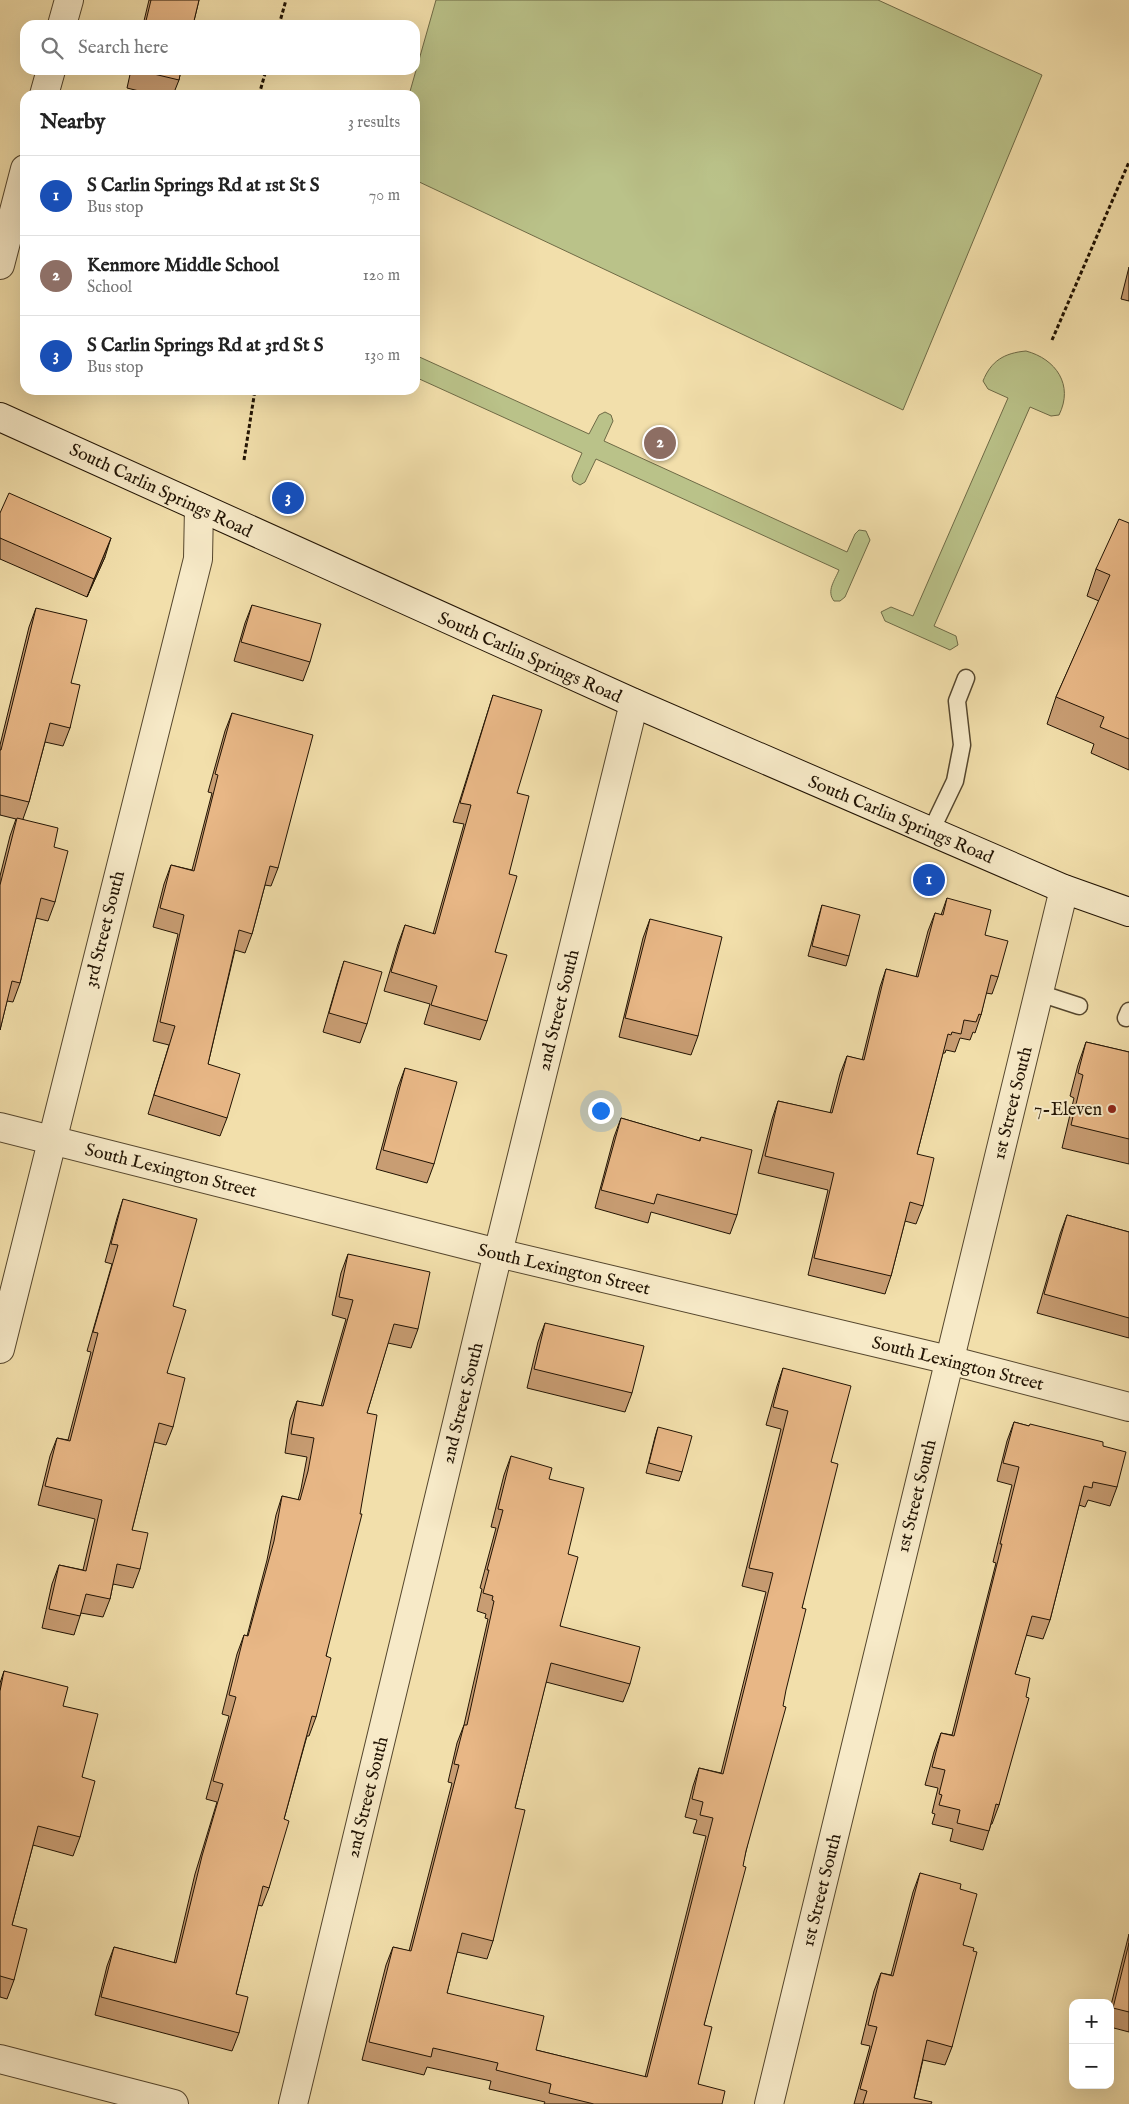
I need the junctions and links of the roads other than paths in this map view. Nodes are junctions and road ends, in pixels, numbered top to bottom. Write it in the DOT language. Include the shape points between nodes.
graph roads {
  1 [pos="69,0"];
  2 [pos="63,20"];
  3 [pos="50,75"];
  4 [pos="45,90"];
  5 [pos="20,188"];
  6 [pos="0,265"];
  7 [pos="0,417"];
  8 [pos="199,507"];
  9 [pos="966,678"];
  10 [pos="634,703"];
  11 [pos="931,831"];
  12 [pos="1064,889"];
  13 [pos="1129,912"];
  14 [pos="1129,929"];
  15 [pos="1039,993"];
  16 [pos="1080,1006"];
  17 [pos="0,1127"];
  18 [pos="51,1140"];
  19 [pos="498,1253"];
  20 [pos="0,1349"];
  21 [pos="949,1360"];
  22 [pos="1129,1407"];
  23 [pos="0,2059"];
  24 [pos="174,2104"];
  25 [pos="293,2104"];
  26 [pos="769,2104"];
  1 -- 2 [label="street"];
  3 -- 4 [label="street"];
  5 -- 6 [label="street"];
  7 -- 8 [label="street, South Carlin Springs Road"];
  8 -- 10 [label="street, South Carlin Springs Road"];
  8 -- 18 [label="street, 3rd Street South" via="198,559"];
  9 -- 11 [label="lane" via="957,701 962,744 955,781"];
  10 -- 11 [label="street, South Carlin Springs Road"];
  10 -- 19 [label="street, 2nd Street South"];
  11 -- 12 [label="street, South Carlin Springs Road"];
  12 -- 13 [label="street, South Carlin Springs Road"];
  12 -- 14 [label="street, South Carlin Springs Road"];
  12 -- 15 [label="street, 1st Street South"];
  15 -- 16 [label="lane"];
  15 -- 21 [label="street, 1st Street South"];
  17 -- 18 [label="street, South Lexington Street"];
  18 -- 19 [label="street, South Lexington Street"];
  18 -- 20 [label="street, 3rd Street South"];
  19 -- 21 [label="street, South Lexington Street"];
  19 -- 25 [label="street, 2nd Street South"];
  21 -- 22 [label="street, South Lexington Street"];
  21 -- 26 [label="street, 1st Street South"];
  23 -- 24 [label="street"];
}
